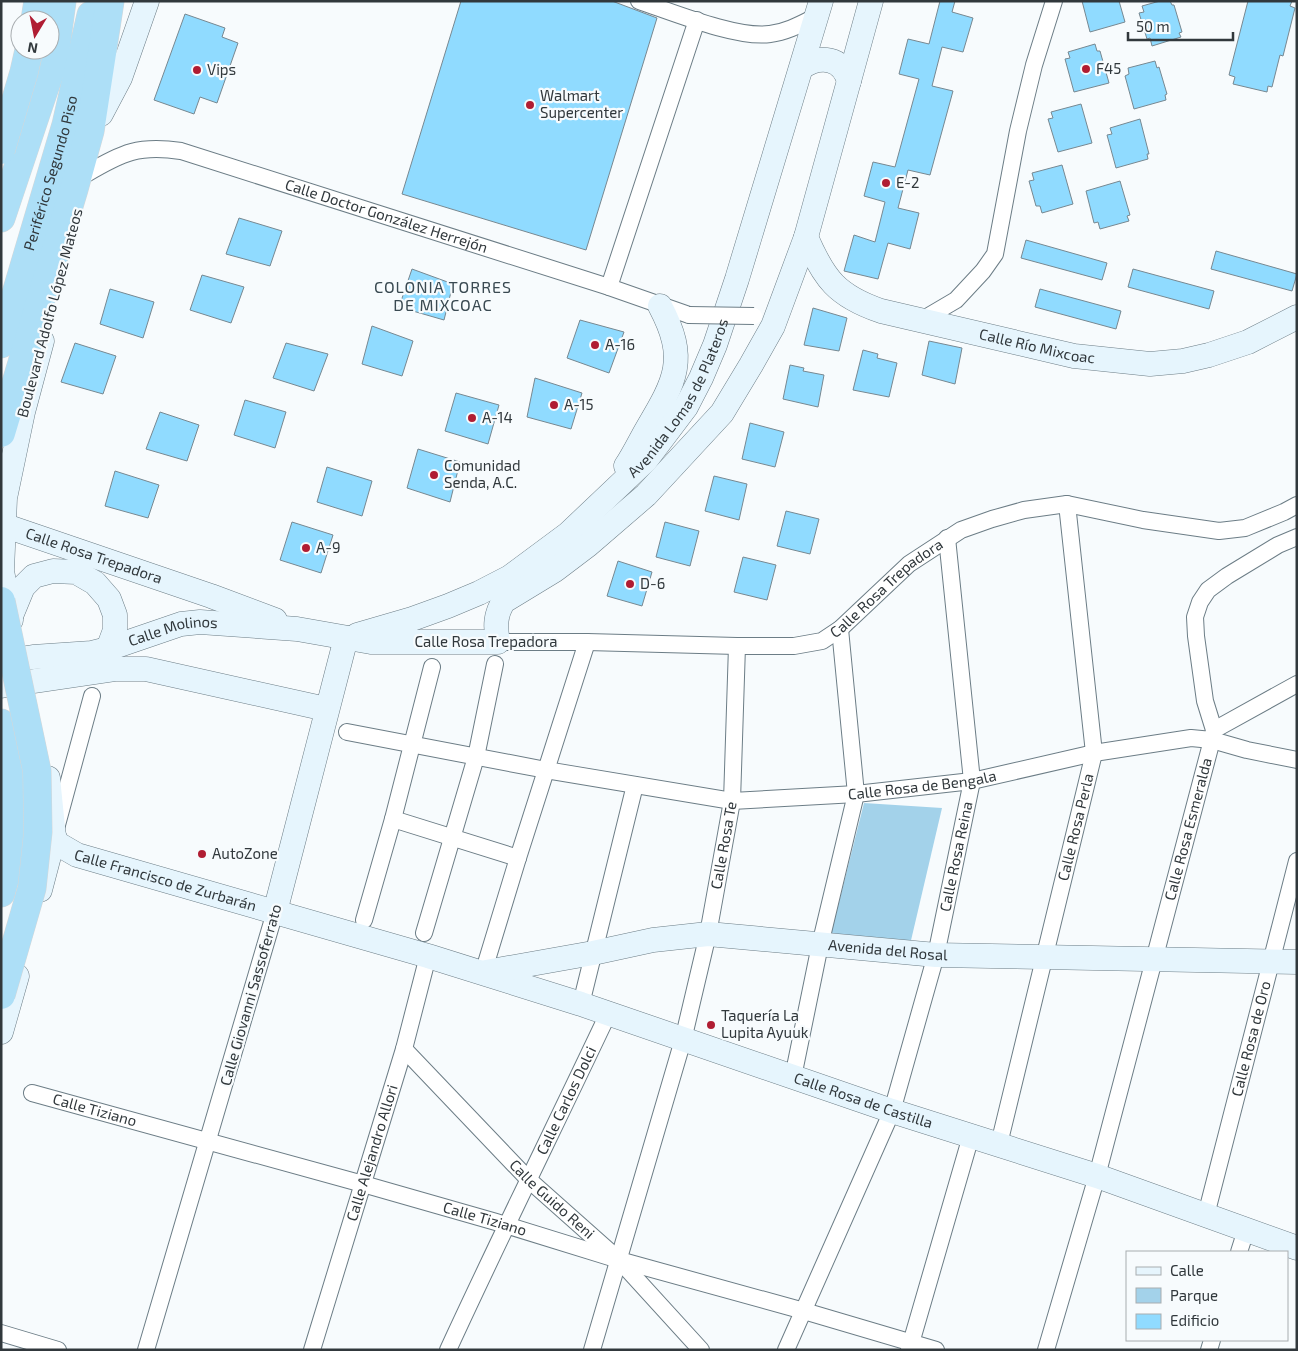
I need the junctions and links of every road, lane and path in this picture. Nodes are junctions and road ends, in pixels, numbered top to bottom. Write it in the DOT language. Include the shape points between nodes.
graph roads {
  1 [pos="62,1"];
  2 [pos="82,1"];
  3 [pos="94,1"];
  4 [pos="111,1"];
  5 [pos="147,1"];
  6 [pos="639,1"];
  7 [pos="871,1"];
  8 [pos="1054,1"];
  9 [pos="819,8"];
  10 [pos="697,20"];
  11 [pos="19,60"];
  12 [pos="27,60"];
  13 [pos="802,67"];
  14 [pos="48,77"];
  15 [pos="848,81"];
  16 [pos="4,112"];
  17 [pos="101,114"];
  18 [pos="1,150"];
  19 [pos="80,181"];
  20 [pos="1,218"];
  21 [pos="806,237"];
  22 [pos="609,287"];
  23 [pos="1,294"];
  24 [pos="660,306"];
  25 [pos="780,308"];
  26 [pos="1297,317"];
  27 [pos="922,320"];
  28 [pos="1,344"];
  29 [pos="1,433"];
  30 [pos="608,495"];
  31 [pos="1066,504"];
  32 [pos="1297,505"];
  33 [pos="1268,518"];
  34 [pos="3,525"];
  35 [pos="1297,537"];
  36 [pos="947,538"];
  37 [pos="1278,545"];
  38 [pos="8,615"];
  39 [pos="297,628"];
  40 [pos="840,629"];
  41 [pos="346,638"];
  42 [pos="587,642"];
  43 [pos="737,646"];
  44 [pos="108,650"];
  45 [pos="496,653"];
  46 [pos="1,662"];
  47 [pos="432,667"];
  48 [pos="1297,684"];
  49 [pos="1,686"];
  50 [pos="92,696"];
  51 [pos="30,697"];
  52 [pos="326,709"];
  53 [pos="1,723"];
  54 [pos="347,732"];
  55 [pos="1213,736"];
  56 [pos="412,744"];
  57 [pos="1094,753"];
  58 [pos="1,754"];
  59 [pos="476,757"];
  60 [pos="1297,760"];
  61 [pos="546,770"];
  62 [pos="972,781"];
  63 [pos="635,785"];
  64 [pos="856,794"];
  65 [pos="732,801"];
  66 [pos="393,819"];
  67 [pos="54,837"];
  68 [pos="453,838"];
  69 [pos="1,854"];
  70 [pos="518,858"];
  71 [pos="1297,861"];
  72 [pos="1,893"];
  73 [pos="275,912"];
  74 [pos="364,920"];
  75 [pos="424,933"];
  76 [pos="708,934"];
  77 [pos="820,945"];
  78 [pos="594,953"];
  79 [pos="936,955"];
  80 [pos="428,956"];
  81 [pos="1044,957"];
  82 [pos="1154,960"];
  83 [pos="1270,962"];
  84 [pos="1297,962"];
  85 [pos="484,973"];
  86 [pos="1,995"];
  87 [pos="581,1004"];
  88 [pos="608,1014"];
  89 [pos="1,1032"];
  90 [pos="683,1040"];
  91 [pos="404,1048"];
  92 [pos="793,1076"];
  93 [pos="32,1093"];
  94 [pos="892,1112"];
  95 [pos="972,1136"];
  96 [pos="208,1143"];
  97 [pos="998,1144"];
  98 [pos="1097,1176"];
  99 [pos="529,1180"];
  100 [pos="363,1184"];
  101 [pos="1206,1215"];
  102 [pos="506,1225"];
  103 [pos="1243,1241"];
  104 [pos="1297,1248"];
  105 [pos="619,1260"];
  106 [pos="804,1311"];
  107 [pos="1,1333"];
  108 [pos="910,1346"];
  109 [pos="58,1350"];
  110 [pos="146,1350"];
  111 [pos="312,1350"];
  112 [pos="448,1350"];
  113 [pos="592,1350"];
  114 [pos="701,1350"];
  115 [pos="786,1350"];
  116 [pos="936,1350"];
  117 [pos="1046,1350"];
  1 -- 14 [label="highway" via="54,60"];
  2 -- 23 [label="highway" via="80,26 56,122"];
  3 -- 28 [label="highway, Periférico Segundo Piso" via="66,124"];
  4 -- 17 [label="main road, Boulevard Adolfo López Mateos" via="109,67"];
  4 -- 19 [label="highway"];
  5 -- 17 [label="main road" via="120,78"];
  6 -- 10 [label="street"];
  7 -- 15 [label="main road, Avenida Lomas de Plateros"];
  8 -- 27 [label="street" via="1018,131 995,254 956,300"];
  9 -- 10 [label="street" via="798,26 768,35 742,33"];
  9 -- 13 [label="main road, Avenida Lomas de Plateros"];
  10 -- 22 [label="street"];
  11 -- 16 [label="main road"];
  12 -- 18 [label="highway, bridge"];
  13 -- 15 [label="main road" via="820,59 833,62 842,67"];
  13 -- 30 [label="main road, Avenida Lomas de Plateros" via="737,279 702,378 686,407 646,460"];
  14 -- 16 [label="highway"];
  14 -- 20 [label="highway"];
  15 -- 21 [label="main road, Avenida Lomas de Plateros"];
  17 -- 19 [label="main road, Boulevard Adolfo López Mateos"];
  19 -- 22 [label="street, Calle Doctor González Herrejón" via="111,159 135,150 181,151"];
  19 -- 29 [label="highway"];
  19 -- 34 [label="main road, Boulevard Adolfo López Mateos" via="23,412 5,498"];
  21 -- 25 [label="main road, Avenida Lomas de Plateros"];
  21 -- 27 [label="main road, Calle Río Mixcoac" via="816,262 828,279 857,303"];
  22 -- 24 [label="street, Calle Doctor González Herrejón"];
  24 -- 25 [label="street, Calle Doctor González Herrejón, bridge" via="688,315 754,316"];
  24 -- 30 [label="main road" via="676,347 675,374 665,400"];
  25 -- 45 [label="main road, Avenida Lomas de Plateros" via="773,326 722,413 646,495 555,570 504,601 496,618"];
  26 -- 27 [label="main road, Calle Río Mixcoac" via="1248,342 1183,361 1150,364 1074,356"];
  30 -- 41 [label="main road, Avenida Lomas de Plateros" via="568,534 510,577 448,606"];
  31 -- 33 [label="street, Calle Rosa Trepadora" via="1219,531 1245,528"];
  31 -- 36 [label="street, Calle Rosa Trepadora" via="1024,510 961,530"];
  31 -- 57 [label="street, Calle Rosa Perla"];
  32 -- 33 [label="street"];
  33 -- 37 [label="street"];
  34 -- 38 [label="main road, Boulevard Adolfo López Mateos" via="2,571"];
  34 -- 39 [label="main road, Calle Rosa Trepadora"];
  35 -- 37 [label="street"];
  36 -- 40 [label="street, Calle Rosa Trepadora" via="909,564"];
  36 -- 62 [label="street, Calle Rosa Reina"];
  37 -- 55 [label="street" via="1208,590 1200,602 1195,617 1196,636"];
  38 -- 44 [label="main road" via="23,587 34,576 53,571 76,572 96,583 109,599 115,615 115,630"];
  38 -- 86 [label="highway, bridge" via="37,771 38,832 32,888"];
  39 -- 41 [label="main road, Calle Molinos"];
  39 -- 44 [label="main road, Calle Molinos" via="200,622 181,624"];
  40 -- 43 [label="street, Calle Rosa Trepadora" via="822,641 794,646"];
  40 -- 64 [label="street"];
  41 -- 45 [label="main road, Calle Rosa Trepadora"];
  41 -- 52 [label="main road, Calle Giovanni Sassoferrato"];
  42 -- 43 [label="street, Calle Rosa Trepadora"];
  42 -- 45 [label="street, Calle Rosa Trepadora"];
  42 -- 61 [label="street"];
  43 -- 65 [label="street, Calle Rosa Te"];
  44 -- 46 [label="main road, Calle Molinos"];
  45 -- 59 [label="street"];
  47 -- 56 [label="street"];
  48 -- 55 [label="street"];
  49 -- 52 [label="main road, Calle Molinos" via="116,669 146,669"];
  50 -- 67 [label="street"];
  51 -- 67 [label="main road" via="48,773"];
  52 -- 73 [label="main road, Calle Giovanni Sassoferrato"];
  53 -- 72 [label="highway" via="12,773 16,818 14,841"];
  54 -- 56 [label="street"];
  55 -- 57 [label="street, Calle Rosa de Bengala"];
  55 -- 60 [label="street, Calle Rosa de Bengala" via="1247,750"];
  55 -- 82 [label="street, Calle Rosa Esmeralda"];
  56 -- 59 [label="street"];
  56 -- 66 [label="street"];
  57 -- 62 [label="street, Calle Rosa de Bengala"];
  57 -- 81 [label="street, Calle Rosa Perla"];
  58 -- 69 [label="highway" via="7,818"];
  59 -- 61 [label="street"];
  59 -- 68 [label="street"];
  61 -- 63 [label="street, Calle Rosa de Bengala"];
  61 -- 70 [label="street"];
  62 -- 64 [label="street, Calle Rosa de Bengala"];
  62 -- 79 [label="street, Calle Rosa Reina"];
  63 -- 65 [label="street, Calle Rosa de Bengala"];
  63 -- 78 [label="street"];
  64 -- 65 [label="street, Calle Rosa de Bengala"];
  64 -- 77 [label="street"];
  65 -- 76 [label="street, Calle Rosa Te"];
  66 -- 68 [label="street"];
  66 -- 74 [label="street"];
  67 -- 73 [label="main road, Calle Francisco de Zurbarán" via="58,844 77,855"];
  67 -- 89 [label="main road"];
  68 -- 70 [label="street"];
  68 -- 75 [label="street"];
  70 -- 85 [label="street"];
  71 -- 83 [label="street, Calle Rosa de Oro"];
  73 -- 80 [label="main road, Calle Francisco de Zurbarán"];
  73 -- 96 [label="street, Calle Giovanni Sassoferrato"];
  76 -- 77 [label="main road, Avenida del Rosal"];
  76 -- 78 [label="main road, Avenida del Rosal" via="653,940"];
  76 -- 90 [label="street, Calle Rosa Te"];
  77 -- 79 [label="main road, Avenida del Rosal"];
  77 -- 92 [label="street"];
  78 -- 85 [label="main road, Avenida del Rosal"];
  78 -- 87 [label="street"];
  79 -- 81 [label="main road, Avenida del Rosal"];
  79 -- 94 [label="street, Calle Rosa Reina"];
  80 -- 85 [label="main road, Calle Rosa de Castilla"];
  80 -- 91 [label="street, Calle Alejandro Allori"];
  81 -- 82 [label="main road, Avenida del Rosal"];
  81 -- 97 [label="street, Calle Rosa Perla"];
  82 -- 83 [label="main road, Avenida del Rosal"];
  82 -- 98 [label="street, Calle Rosa Esmeralda"];
  83 -- 84 [label="main road, Avenida del Rosal"];
  83 -- 101 [label="street, Calle Rosa de Oro"];
  85 -- 87 [label="main road, Calle Rosa de Castilla"];
  87 -- 88 [label="main road, Calle Rosa de Castilla"];
  88 -- 90 [label="main road, Calle Rosa de Castilla"];
  88 -- 99 [label="street, Calle Carlos Dolci"];
  90 -- 92 [label="main road, Calle Rosa de Castilla"];
  90 -- 105 [label="street, Calle Rosa Te"];
  91 -- 99 [label="street, Calle Guido Reni"];
  91 -- 100 [label="street, Calle Alejandro Allori"];
  92 -- 94 [label="main road, Calle Rosa de Castilla"];
  93 -- 96 [label="street, Calle Tiziano"];
  94 -- 95 [label="main road, Calle Rosa de Castilla"];
  94 -- 106 [label="street, Calle Rosa Reina"];
  95 -- 97 [label="main road, Calle Rosa de Castilla"];
  95 -- 108 [label="street"];
  96 -- 100 [label="street, Calle Tiziano"];
  96 -- 110 [label="street, Calle Giovanni Sassoferrato"];
  97 -- 98 [label="main road, Calle Rosa de Castilla"];
  98 -- 101 [label="main road, Calle Rosa de Castilla"];
  98 -- 117 [label="street, Calle Rosa Esmeralda"];
  99 -- 102 [label="street, Calle Carlos Dolci"];
  99 -- 105 [label="street, Calle Guido Reni"];
  100 -- 102 [label="street, Calle Tiziano"];
  100 -- 111 [label="street, Calle Alejandro Allori"];
  101 -- 103 [label="main road, Calle Rosa de Castilla"];
  102 -- 105 [label="street, Calle Tiziano"];
  102 -- 112 [label="street, Calle Carlos Dolci"];
  103 -- 104 [label="main road, Calle Rosa de Castilla"];
  105 -- 106 [label="street, Calle Tiziano"];
  105 -- 113 [label="street, Calle Rosa Te"];
  105 -- 114 [label="street, Calle Guido Reni"];
  106 -- 108 [label="street, Calle Tiziano"];
  106 -- 115 [label="street, Calle Rosa Reina"];
  107 -- 109 [label="street"];
  108 -- 116 [label="street, Calle Tiziano"];
}
